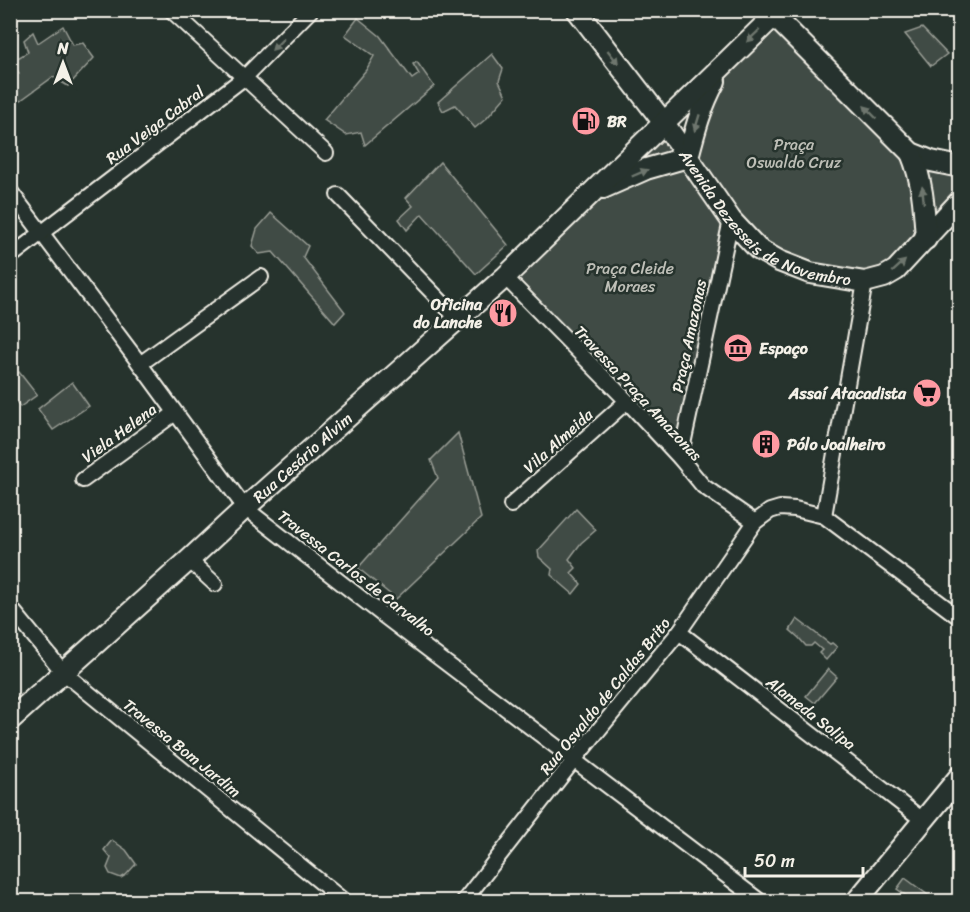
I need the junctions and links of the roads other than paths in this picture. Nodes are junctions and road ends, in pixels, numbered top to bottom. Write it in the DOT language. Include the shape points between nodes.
graph roads {
  1 [pos="171,10"];
  2 [pos="311,10"];
  3 [pos="577,10"];
  4 [pos="777,13"];
  5 [pos="732,56"];
  6 [pos="245,77"];
  7 [pos="664,123"];
  8 [pos="326,153"];
  9 [pos="911,153"];
  10 [pos="688,158"];
  11 [pos="960,167"];
  12 [pos="10,191"];
  13 [pos="592,192"];
  14 [pos="338,195"];
  15 [pos="960,201"];
  16 [pos="731,220"];
  17 [pos="42,233"];
  18 [pos="926,239"];
  19 [pos="10,257"];
  20 [pos="505,277"];
  21 [pos="261,278"];
  22 [pos="865,282"];
  23 [pos="458,320"];
  24 [pos="140,364"];
  25 [pos="627,401"];
  26 [pos="175,413"];
  27 [pos="680,458"];
  28 [pos="83,480"];
  29 [pos="511,505"];
  30 [pos="244,508"];
  31 [pos="824,516"];
  32 [pos="755,522"];
  33 [pos="189,560"];
  34 [pos="215,584"];
  35 [pos="10,607"];
  36 [pos="960,618"];
  37 [pos="679,632"];
  38 [pos="63,672"];
  39 [pos="10,720"];
  40 [pos="573,760"];
  41 [pos="960,776"];
  42 [pos="924,821"];
  43 [pos="345,902"];
  44 [pos="463,902"];
  45 [pos="761,902"];
  46 [pos="856,902"];
  1 -- 6 [label="street"];
  2 -- 6 [label="street, Rua Veiga Cabral, one-way"];
  3 -- 7 [label="street, Avenida Dezesseis de Novembro, one-way"];
  4 -- 5 [label="street, one-way"];
  9 -- 4 [label="street, one-way"];
  5 -- 7 [label="street, Rua Cesário Alvim"];
  5 -- 10 [label="street, one-way" via="702,106"];
  6 -- 8 [label="street"];
  6 -- 17 [label="street, Rua Veiga Cabral"];
  7 -- 10 [label="street, Avenida Dezesseis de Novembro"];
  7 -- 13 [label="street, Rua Cesário Alvim"];
  9 -- 11 [label="street"];
  18 -- 9 [label="street, one-way" via="922,186"];
  13 -- 10 [label="street, Rua Cesário Alvim, one-way"];
  10 -- 16 [label="street, Avenida Dezesseis de Novembro"];
  12 -- 17 [label="street, Travessa Carlos de Carvalho"];
  13 -- 20 [label="street, Rua Cesário Alvim"];
  14 -- 23 [label="street"];
  15 -- 18 [label="street, Avenida Dezesseis de Novembro"];
  16 -- 22 [label="street, Avenida Dezesseis de Novembro" via="758,249 779,261 810,273"];
  16 -- 27 [label="street, Praça Amazonas"];
  17 -- 19 [label="street, Rua Veiga Cabral"];
  17 -- 24 [label="street, Travessa Carlos de Carvalho"];
  22 -- 18 [label="street, Avenida Dezesseis de Novembro, one-way" via="896,270"];
  20 -- 23 [label="street, Rua Cesário Alvim"];
  20 -- 25 [label="street, Travessa Praça Amazonas"];
  21 -- 24 [label="street"];
  22 -- 31 [label="street"];
  23 -- 30 [label="street, Rua Cesário Alvim"];
  24 -- 26 [label="street, Travessa Carlos de Carvalho"];
  25 -- 27 [label="street, Travessa Praça Amazonas"];
  25 -- 29 [label="street, Vila Almeida"];
  26 -- 28 [label="street, Viela Helena"];
  26 -- 30 [label="street, Travessa Carlos de Carvalho"];
  27 -- 32 [label="street, Travessa Praça Amazonas" via="703,486"];
  30 -- 33 [label="street, Rua Cesário Alvim"];
  30 -- 40 [label="street, Travessa Carlos de Carvalho"];
  31 -- 32 [label="street, Rua Osvaldo de Caldas Brito" via="780,508"];
  31 -- 36 [label="street"];
  32 -- 37 [label="street, Rua Osvaldo de Caldas Brito"];
  33 -- 34 [label="street"];
  33 -- 38 [label="street, Rua Cesário Alvim"];
  35 -- 38 [label="street, Travessa Bom Jardim"];
  37 -- 40 [label="street, Rua Osvaldo de Caldas Brito"];
  37 -- 42 [label="street, Alameda Solipa"];
  38 -- 39 [label="street, Rua Cesário Alvim"];
  38 -- 43 [label="street, Travessa Bom Jardim"];
  40 -- 44 [label="street, Rua Osvaldo de Caldas Brito"];
  40 -- 45 [label="street, Travessa Carlos de Carvalho"];
  41 -- 42 [label="street"];
  42 -- 46 [label="street"];
}
